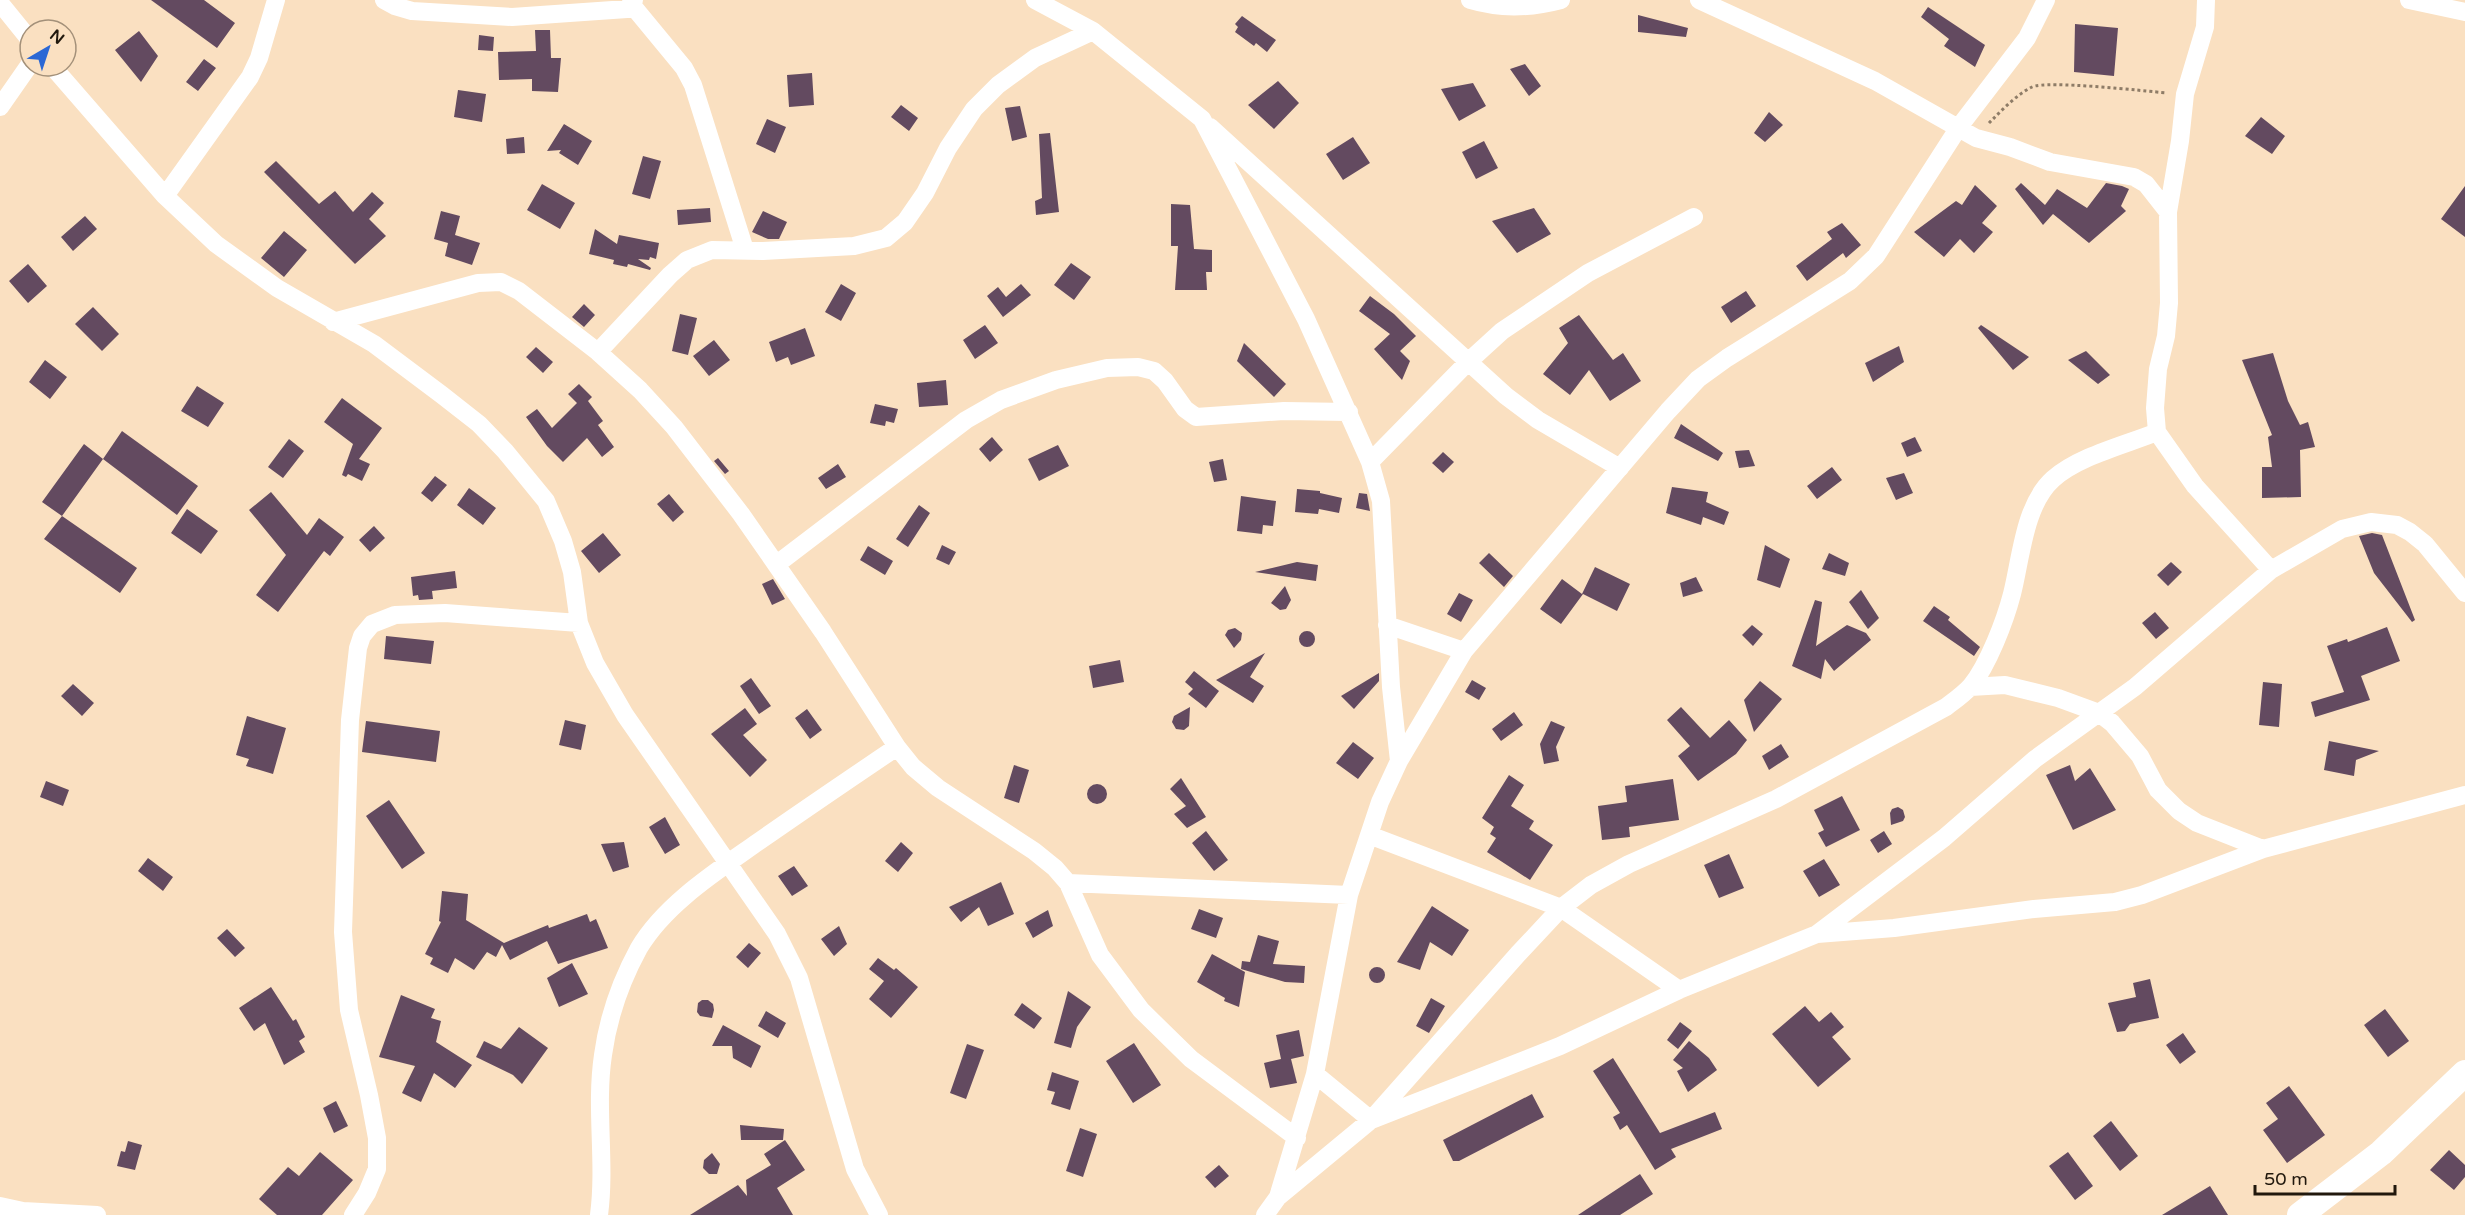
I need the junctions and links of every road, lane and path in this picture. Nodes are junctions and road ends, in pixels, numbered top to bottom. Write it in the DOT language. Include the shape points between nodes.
graph roads {
  1 [pos="276,0"];
  2 [pos="384,0"];
  3 [pos="1035,0"];
  4 [pos="1470,0"];
  5 [pos="1561,0"];
  6 [pos="1699,0"];
  7 [pos="2046,0"];
  8 [pos="2206,0"];
  9 [pos="2409,0"];
  10 [pos="0,3"];
  11 [pos="633,3"];
  12 [pos="2465,12"];
  13 [pos="18,25"];
  14 [pos="1093,31"];
  15 [pos="20,78"];
  16 [pos="62,78"];
  17 [pos="2185,94"];
  18 [pos="0,107"];
  19 [pos="1202,119"];
  20 [pos="1959,127"];
  21 [pos="1976,138"];
  22 [pos="165,196"];
  23 [pos="2168,212"];
  24 [pos="1694,217"];
  25 [pos="745,250"];
  26 [pos="333,322"];
  27 [pos="598,352"];
  28 [pos="1468,362"];
  29 [pos="1349,412"];
  30 [pos="2157,432"];
  31 [pos="1370,462"];
  32 [pos="1620,468"];
  33 [pos="777,564"];
  34 [pos="2271,570"];
  35 [pos="2465,593"];
  36 [pos="579,623"];
  37 [pos="1387,626"];
  38 [pos="1464,651"];
  39 [pos="1970,687"];
  40 [pos="2098,713"];
  41 [pos="897,747"];
  42 [pos="1399,761"];
  43 [pos="2465,795"];
  44 [pos="1369,835"];
  45 [pos="2263,849"];
  46 [pos="727,864"];
  47 [pos="1068,883"];
  48 [pos="1349,895"];
  49 [pos="1561,909"];
  50 [pos="1817,934"];
  51 [pos="1678,990"];
  52 [pos="2465,1073"];
  53 [pos="1315,1074"];
  54 [pos="1371,1120"];
  55 [pos="1296,1138"];
  56 [pos="1278,1197"];
  57 [pos="0,1206"];
  58 [pos="97,1215"];
  59 [pos="353,1215"];
  60 [pos="598,1215"];
  61 [pos="879,1215"];
  62 [pos="1265,1215"];
  63 [pos="2300,1215"];
  1 -- 22 [label="street" via="260,58 250,77"];
  2 -- 11 [label="street" via="412,11 512,17 627,9"];
  3 -- 14 [label="street"];
  4 -- 5 [label="street" via="1519,7"];
  6 -- 20 [label="street" via="1875,81"];
  7 -- 20 [label="street" via="2027,38"];
  8 -- 17 [label="street" via="2205,27"];
  9 -- 12 [label="street"];
  10 -- 13 [label="street"];
  11 -- 25 [label="street" via="693,85"];
  14 -- 19 [label="street"];
  14 -- 25 [label="street" via="1035,58 998,85 974,109 925,193 905,222 886,238 854,246"];
  15 -- 18 [label="street"];
  16 -- 22 [label="street"];
  17 -- 21 [label="path" via="2034,86 2004,108"];
  17 -- 23 [label="street"];
  19 -- 28 [label="street"];
  19 -- 29 [label="street" via="1306,319"];
  20 -- 21 [label="street"];
  20 -- 32 [label="street" via="1876,256 1850,281 1698,379"];
  21 -- 23 [label="street" via="2050,162 2134,177 2146,184"];
  22 -- 26 [label="street" via="216,244"];
  23 -- 30 [label="street" via="2169,303 2158,369"];
  24 -- 28 [label="street" via="1588,273 1502,331"];
  25 -- 27 [label="street" via="712,250 687,260"];
  26 -- 27 [label="street" via="478,283 501,282 519,291"];
  26 -- 36 [label="street" via="374,344 479,424 539,492 564,541"];
  27 -- 33 [label="street" via="674,427"];
  28 -- 31 [label="street"];
  28 -- 32 [label="street" via="1538,420"];
  29 -- 31 [label="street"];
  29 -- 33 [label="street" via="1284,411 1196,417 1154,371 1138,367 1107,368 1056,380 1001,400 966,420"];
  30 -- 34 [label="street" via="2195,486"];
  30 -- 39 [label="street" via="2076,464 2052,480 2039,498 2018,561 2012,595 1984,665"];
  31 -- 37 [label="street" via="1381,501"];
  32 -- 38 [label="street"];
  33 -- 41 [label="street"];
  34 -- 35 [label="street" via="2342,529 2371,522 2397,525 2417,538"];
  34 -- 40 [label="street" via="2135,687"];
  36 -- 46 [label="street" via="595,663 625,715"];
  36 -- 59 [label="street" via="445,613 394,615 372,624 362,636 350,720 342,932 349,1010 377,1138 377,1169"];
  37 -- 38 [label="street"];
  37 -- 42 [label="street"];
  38 -- 42 [label="street"];
  39 -- 40 [label="street" via="2005,685"];
  39 -- 49 [label="street" via="1946,707 1776,799 1620,869 1591,885"];
  40 -- 45 [label="street" via="2112,723 2140,756 2158,790 2179,811 2197,823"];
  40 -- 50 [label="street"];
  41 -- 46 [label="street"];
  41 -- 47 [label="street" via="938,789 1034,851"];
  42 -- 44 [label="street"];
  43 -- 45 [label="street"];
  44 -- 48 [label="street"];
  44 -- 49 [label="street"];
  45 -- 50 [label="street" via="2142,896 2115,902"];
  46 -- 60 [label="street" via="675,905 640,946 618,992 603,1056"];
  46 -- 61 [label="street" via="777,934 799,978 855,1169"];
  47 -- 48 [label="street"];
  47 -- 55 [label="street" via="1100,955 1141,1010 1191,1059"];
  48 -- 53 [label="street"];
  49 -- 51 [label="street"];
  49 -- 54 [label="street"];
  50 -- 51 [label="street"];
  51 -- 54 [label="street" via="1560,1046"];
  52 -- 63 [label="street" via="2381,1153"];
  53 -- 54 [label="street"];
  53 -- 55 [label="street"];
  54 -- 56 [label="street"];
  55 -- 56 [label="street"];
  56 -- 62 [label="street"];
  57 -- 58 [label="street"];
}
